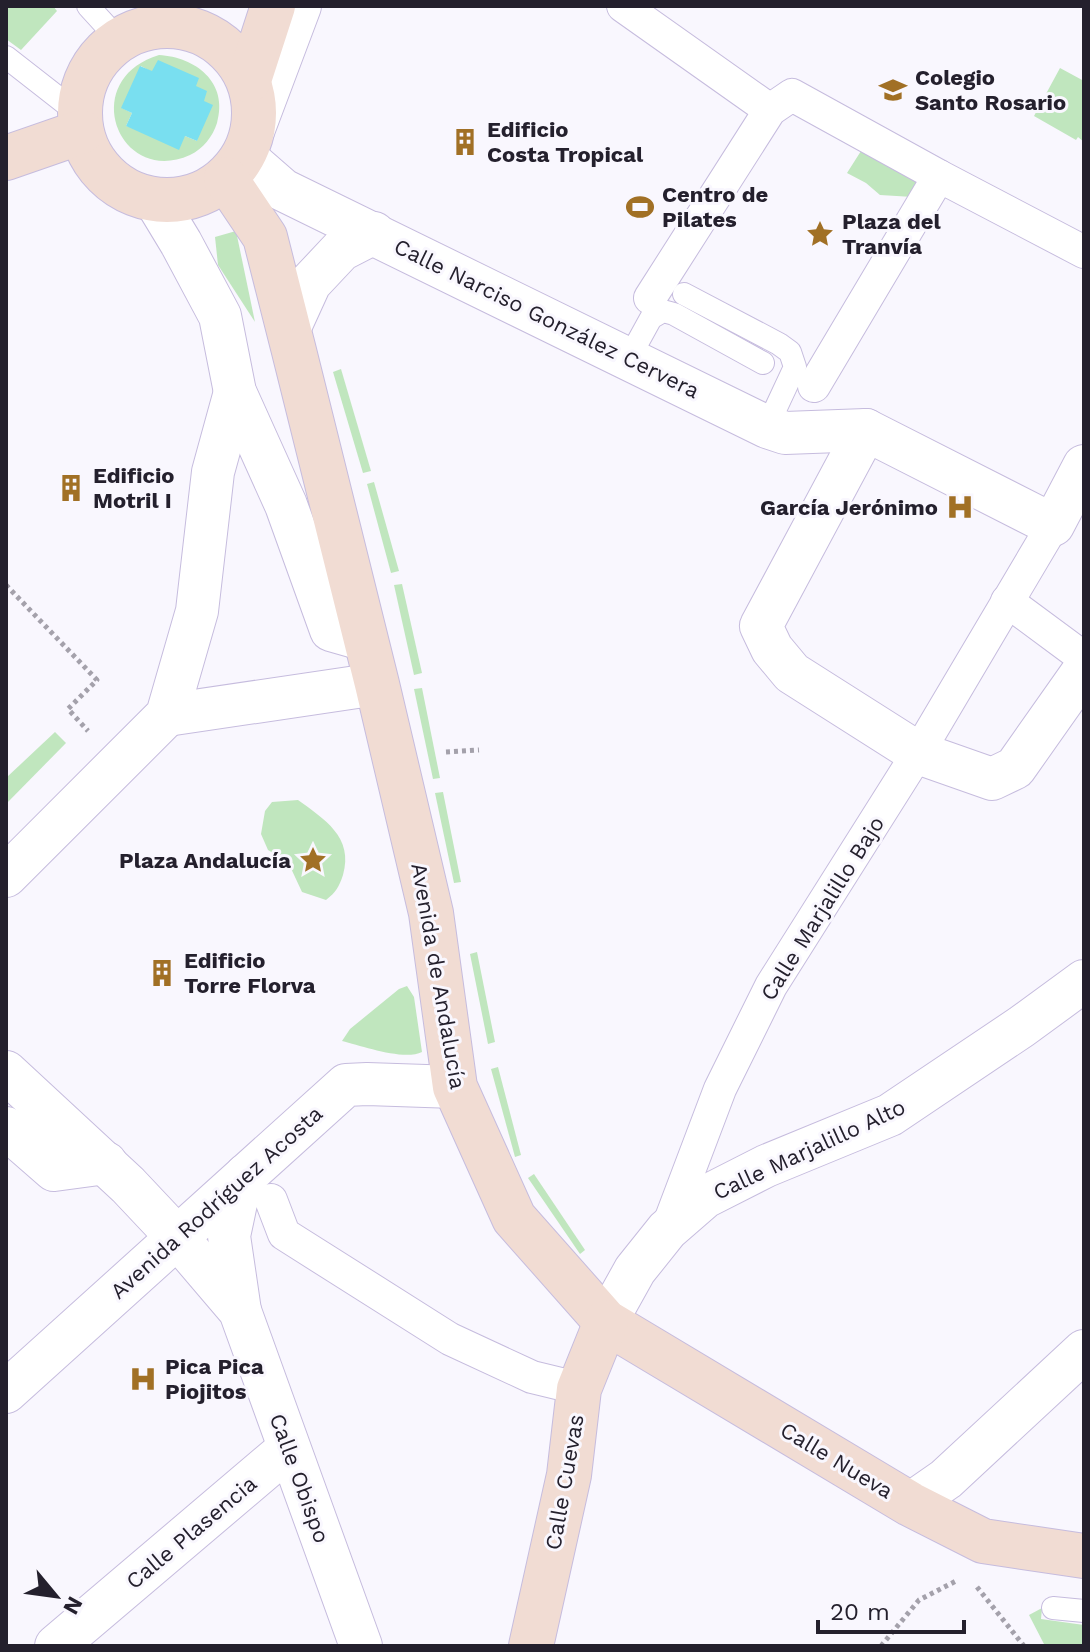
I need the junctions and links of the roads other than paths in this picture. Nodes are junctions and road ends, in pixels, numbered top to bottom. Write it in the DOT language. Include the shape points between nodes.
graph roads {
  1 [pos="88,6"];
  2 [pos="273,6"];
  3 [pos="300,6"];
  4 [pos="623,6"];
  5 [pos="184,17"];
  6 [pos="119,40"];
  7 [pos="6,57"];
  8 [pos="249,80"];
  9 [pos="770,110"];
  10 [pos="80,123"];
  11 [pos="241,155"];
  12 [pos="6,158"];
  13 [pos="948,181"];
  14 [pos="155,200"];
  15 [pos="374,233"];
  16 [pos="1084,252"];
  17 [pos="684,294"];
  18 [pos="650,298"];
  19 [pos="289,329"];
  20 [pos="629,358"];
  21 [pos="763,363"];
  22 [pos="814,386"];
  23 [pos="235,392"];
  24 [pos="767,427"];
  25 [pos="866,430"];
  26 [pos="1084,466"];
  27 [pos="1053,525"];
  28 [pos="1007,601"];
  29 [pos="366,640"];
  30 [pos="1084,658"];
  31 [pos="1084,670"];
  32 [pos="377,684"];
  33 [pos="167,715"];
  34 [pos="918,753"];
  35 [pos="6,876"];
  36 [pos="1084,981"];
  37 [pos="6,1072"];
  38 [pos="455,1087"];
  39 [pos="6,1128"];
  40 [pos="106,1163"];
  41 [pos="259,1187"];
  42 [pos="667,1230"];
  43 [pos="177,1237"];
  44 [pos="240,1311"];
  45 [pos="606,1322"];
  46 [pos="1084,1351"];
  47 [pos="565,1385"];
  48 [pos="6,1392"];
  49 [pos="288,1449"];
  50 [pos="910,1504"];
  51 [pos="1084,1556"];
  52 [pos="1053,1608"];
  53 [pos="1084,1611"];
  54 [pos="56,1646"];
  55 [pos="361,1646"];
  56 [pos="531,1646"];
  1 -- 6 [label="lane"];
  2 -- 8 [label="main road"];
  3 -- 11 [label="street"];
  4 -- 9 [label="street"];
  5 -- 6 [label="main road"];
  5 -- 8 [label="main road" via="222,43"];
  6 -- 10 [label="main road" via="97,60 84,85"];
  7 -- 10 [label="lane"];
  8 -- 11 [label="main road" via="254,105"];
  9 -- 13 [label="street" via="792,95"];
  9 -- 18 [label="street"];
  10 -- 12 [label="main road"];
  10 -- 14 [label="main road" via="91,157 107,178"];
  11 -- 14 [label="main road" via="204,193"];
  11 -- 15 [label="street, Calle Narciso González Cervera" via="283,190"];
  11 -- 19 [label="main road, Avenida de Andalucía"];
  13 -- 16 [label="street"];
  13 -- 22 [label="street"];
  14 -- 23 [label="street" via="220,316"];
  15 -- 19 [label="street" via="341,250 310,283"];
  15 -- 20 [label="street, Calle Narciso González Cervera"];
  17 -- 24 [label="lane" via="790,352 795,367"];
  19 -- 29 [label="main road, Avenida de Andalucía"];
  20 -- 21 [label="lane" via="651,318 663,311"];
  20 -- 24 [label="street, Calle Narciso González Cervera"];
  23 -- 29 [label="street" via="286,505 331,630"];
  23 -- 33 [label="street" via="213,472 197,611"];
  24 -- 25 [label="street, Calle Narciso González Cervera" via="785,433"];
  25 -- 27 [label="street"];
  25 -- 34 [label="street" via="761,626 792,673"];
  26 -- 27 [label="street"];
  27 -- 28 [label="street, Calle Marjalillo Bajo"];
  28 -- 30 [label="street"];
  28 -- 34 [label="street, Calle Marjalillo Bajo"];
  29 -- 32 [label="main road, Avenida de Andalucía"];
  31 -- 34 [label="street" via="1015,768 992,779"];
  32 -- 33 [label="street"];
  32 -- 38 [label="main road, Avenida de Andalucía" via="431,913"];
  33 -- 35 [label="street"];
  34 -- 42 [label="street, Calle Marjalillo Bajo" via="771,986 720,1089"];
  36 -- 42 [label="street, Calle Marjalillo Alto" via="890,1115 705,1197"];
  37 -- 40 [label="street, Calle Obispo"];
  38 -- 41 [label="street, Avenida Rodríguez Acosta" via="346,1085"];
  38 -- 45 [label="main road, Avenida de Andalucía" via="514,1218"];
  39 -- 40 [label="street" via="54,1170"];
  40 -- 43 [label="street, Calle Obispo"];
  41 -- 43 [label="street, Avenida Rodríguez Acosta"];
  41 -- 44 [label="street" via="236,1203 229,1236"];
  41 -- 47 [label="street" via="284,1234 450,1339 532,1377"];
  42 -- 45 [label="street, Calle Marjalillo Alto" via="635,1270"];
  43 -- 44 [label="street, Calle Obispo"];
  43 -- 48 [label="street, Avenida Rodríguez Acosta"];
  44 -- 49 [label="street, Calle Obispo"];
  45 -- 50 [label="main road, Calle Nueva"];
  45 -- 56 [label="main road, Calle Cuevas" via="579,1389 569,1475"];
  46 -- 50 [label="street" via="946,1479"];
  49 -- 54 [label="street, Calle Plasencia"];
  49 -- 55 [label="street, Calle Obispo"];
  50 -- 51 [label="main road, Calle Nueva" via="983,1541"];
  52 -- 53 [label="lane"];
}
